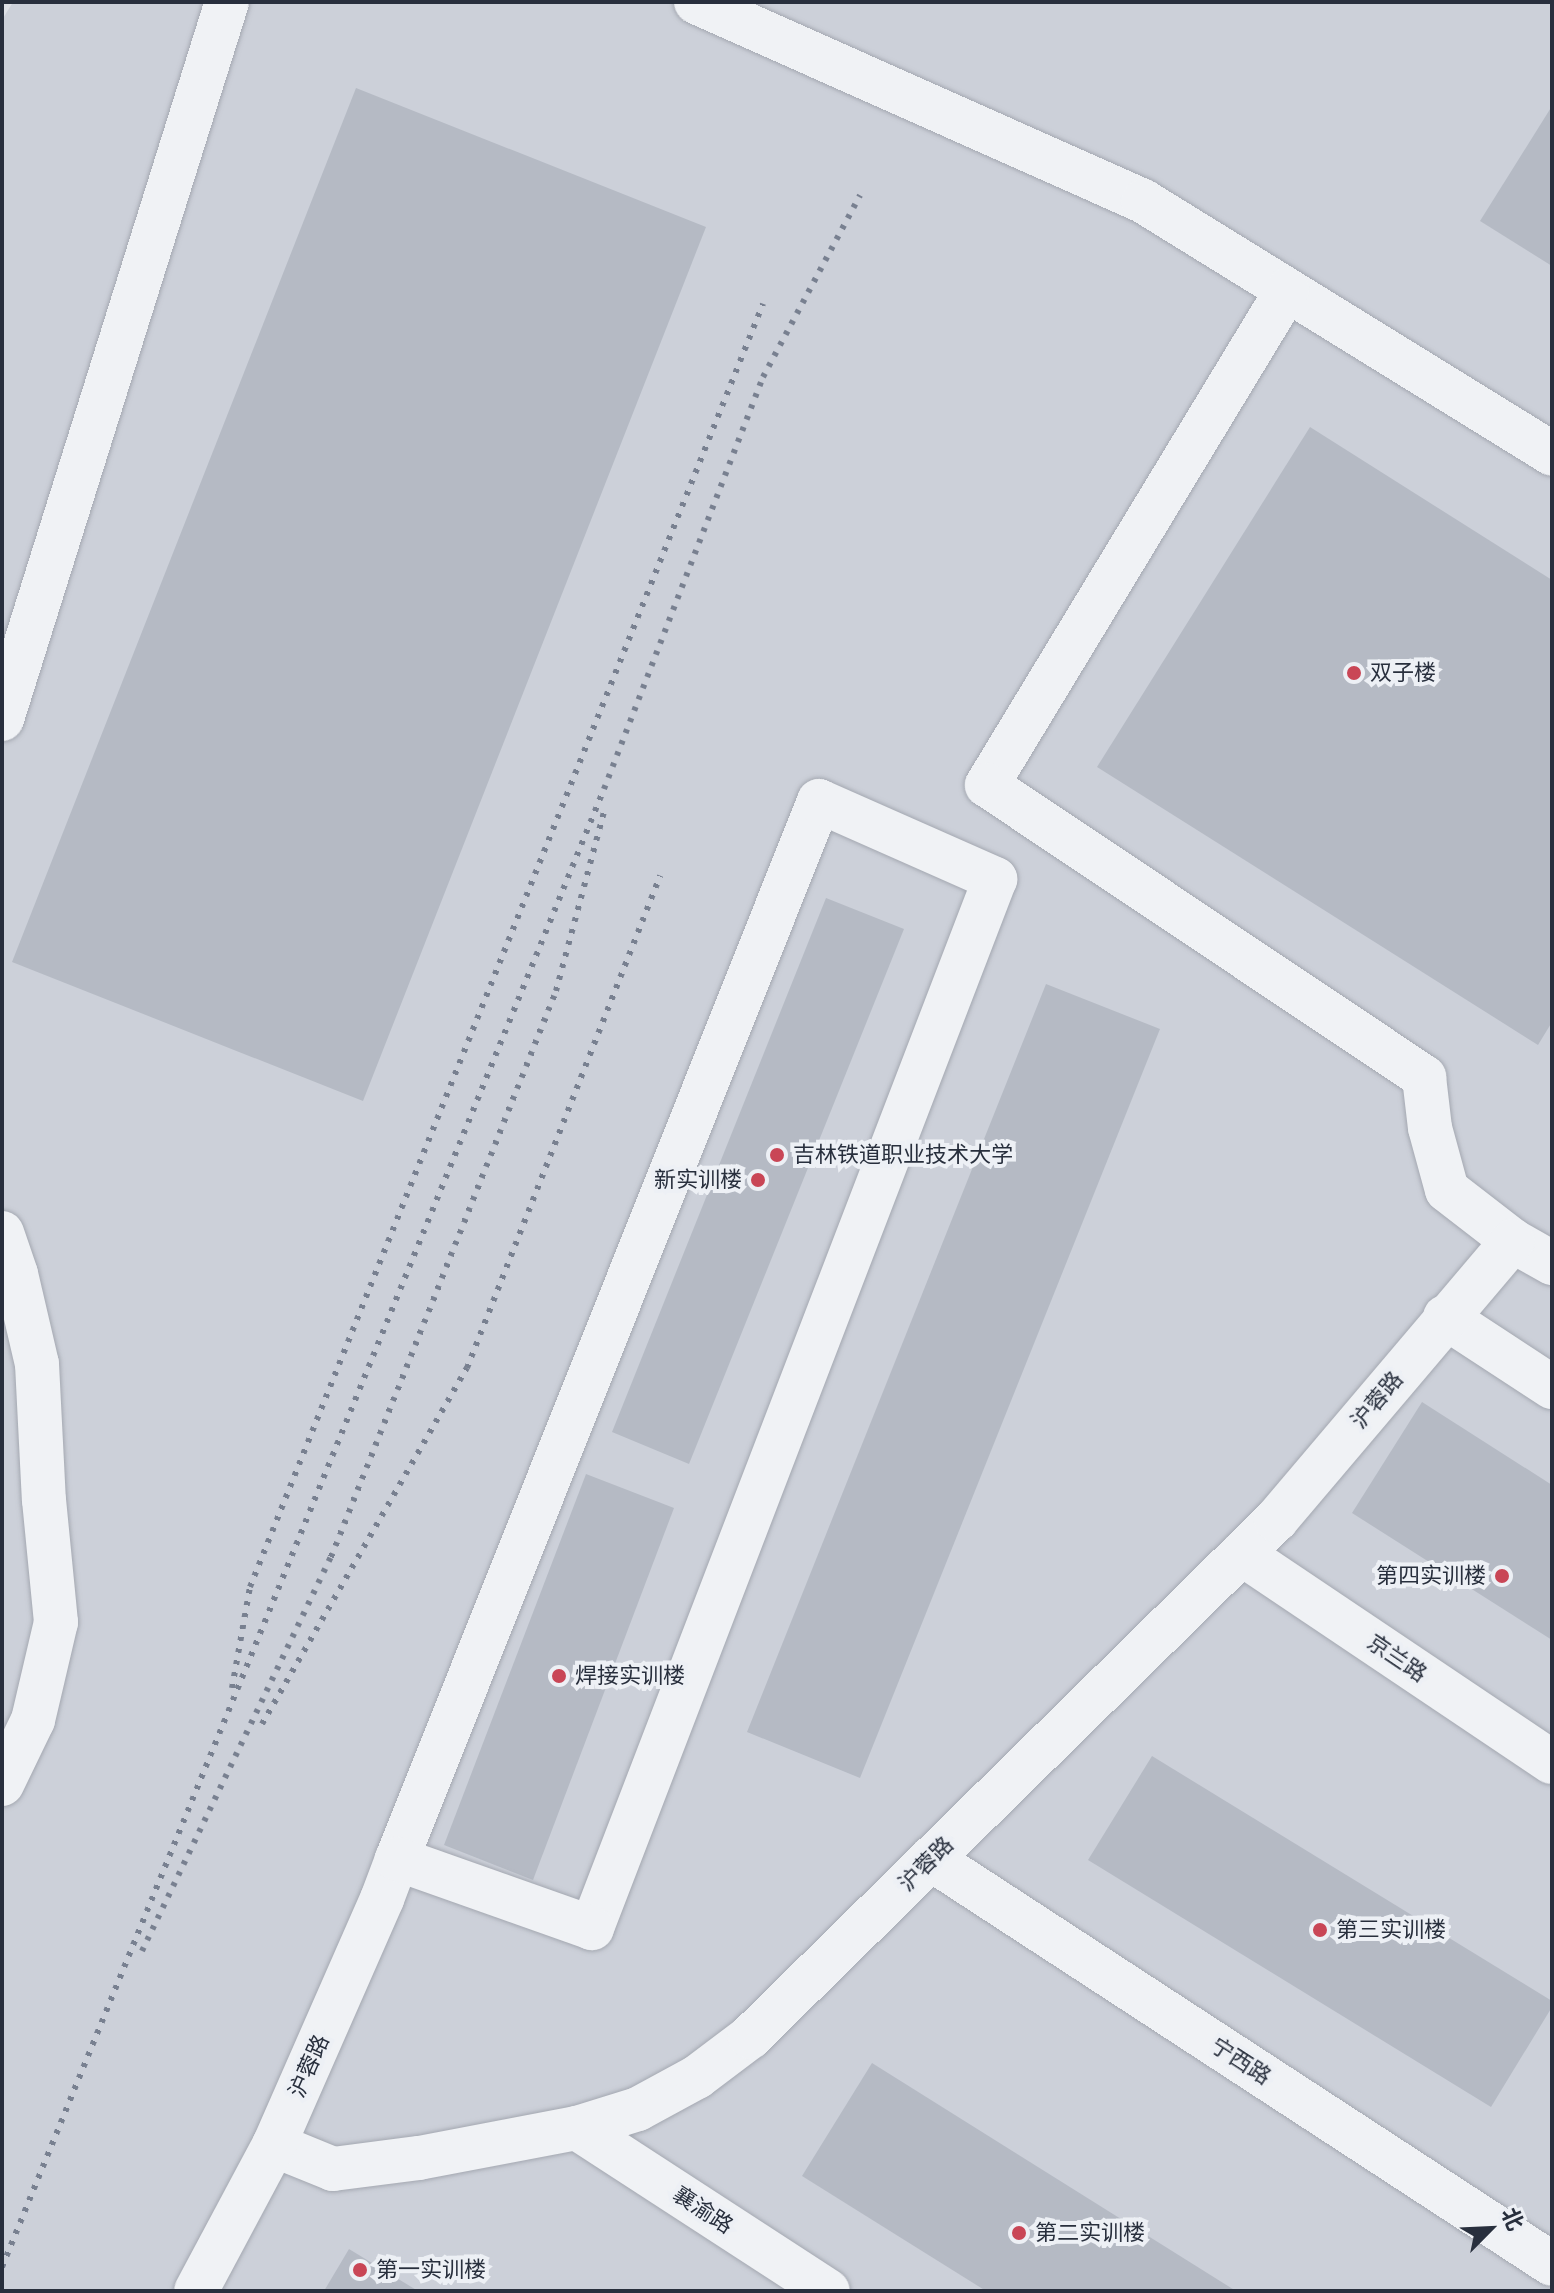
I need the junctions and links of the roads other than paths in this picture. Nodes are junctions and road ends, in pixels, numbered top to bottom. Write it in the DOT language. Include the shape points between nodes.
graph roads {
  1 [pos="227,2"];
  2 [pos="696,2"];
  3 [pos="1287,290"];
  4 [pos="1552,454"];
  5 [pos="2,719"];
  6 [pos="2,1233"];
  7 [pos="1513,1241"];
  8 [pos="1552,1263"];
  9 [pos="1445,1317"];
  10 [pos="1552,1387"];
  11 [pos="1242,1554"];
  12 [pos="1552,1762"];
  13 [pos="4,1770"];
  14 [pos="931,1859"];
  15 [pos="390,1879"];
  16 [pos="577,2128"];
  17 [pos="274,2145"];
  18 [pos="1552,2264"];
  19 [pos="196,2291"];
  20 [pos="828,2291"];
  1 -- 5 [label="lane"];
  2 -- 3 [label="lane" via="1143,201"];
  3 -- 4 [label="lane"];
  3 -- 7 [label="lane" via="987,785 1424,1077 1430,1128 1447,1190"];
  6 -- 13 [label="lane" via="37,1364 56,1622 33,1720"];
  7 -- 8 [label="lane"];
  7 -- 9 [label="lane, 沪蓉路"];
  9 -- 10 [label="lane"];
  9 -- 11 [label="lane, 沪蓉路"];
  11 -- 12 [label="lane, 京兰路"];
  11 -- 14 [label="lane, 沪蓉路"];
  14 -- 16 [label="lane, 沪蓉路" via="750,2037 697,2077 638,2109"];
  14 -- 18 [label="lane, 宁西路"];
  15 -- 15 [label="lane, 沪蓉路" via="819,801 995,879 592,1928"];
  15 -- 17 [label="lane, 沪蓉路"];
  16 -- 17 [label="lane, 沪蓉路" via="333,2169"];
  16 -- 20 [label="lane, 襄渝路"];
  17 -- 19 [label="lane, 沪蓉路"];
}
